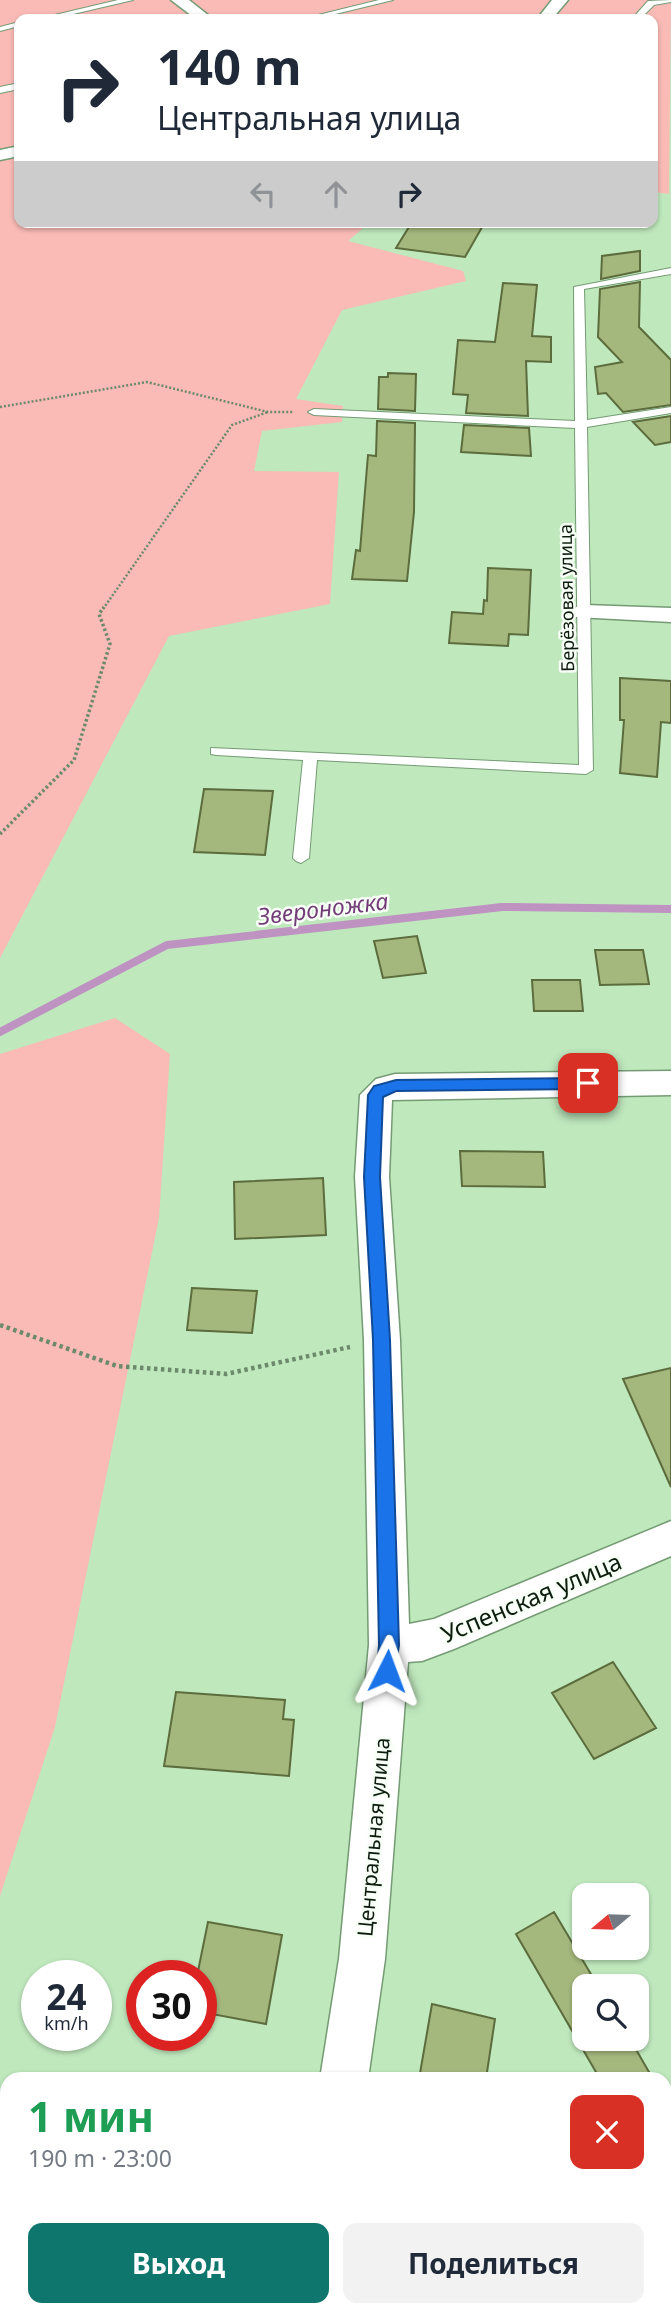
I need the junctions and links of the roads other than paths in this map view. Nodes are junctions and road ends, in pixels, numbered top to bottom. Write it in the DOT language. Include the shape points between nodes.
graph roads {
  1 [pos="129,0"];
  2 [pos="179,0"];
  3 [pos="389,0"];
  4 [pos="561,0"];
  5 [pos="671,0"];
  6 [pos="65,14"];
  7 [pos="198,14"];
  8 [pos="328,14"];
  9 [pos="548,14"];
  10 [pos="640,14"];
  11 [pos="671,271"];
  12 [pos="671,410"];
  13 [pos="314,412"];
  14 [pos="579,425"];
  15 [pos="585,612"];
  16 [pos="671,615"];
  17 [pos="216,751"];
  18 [pos="310,756"];
  19 [pos="301,858"];
  20 [pos="671,1083"];
  21 [pos="671,1538"];
  22 [pos="389,1645"];
  23 [pos="345,2072"];
  1 -- 6 [label="lane"];
  2 -- 7 [label="street"];
  3 -- 8 [label="lane"];
  4 -- 9 [label="street"];
  5 -- 10 [label="lane" via="650,3"];
  11 -- 14 [label="lane, Берёзовая улица" via="579,287"];
  12 -- 14 [label="lane"];
  13 -- 14 [label="lane"];
  14 -- 15 [label="lane, Берёзовая улица"];
  15 -- 16 [label="street"];
  15 -- 18 [label="lane, Берёзовая улица" via="586,770"];
  17 -- 18 [label="lane"];
  18 -- 19 [label="lane"];
  20 -- 22 [label="street, Центральная улица" via="396,1086 380,1090 374,1101 372,1177 382,1340"];
  21 -- 22 [label="street, Успенская улица" via="440,1636"];
  22 -- 23 [label="street, Центральная улица" via="362,1958"];
}
